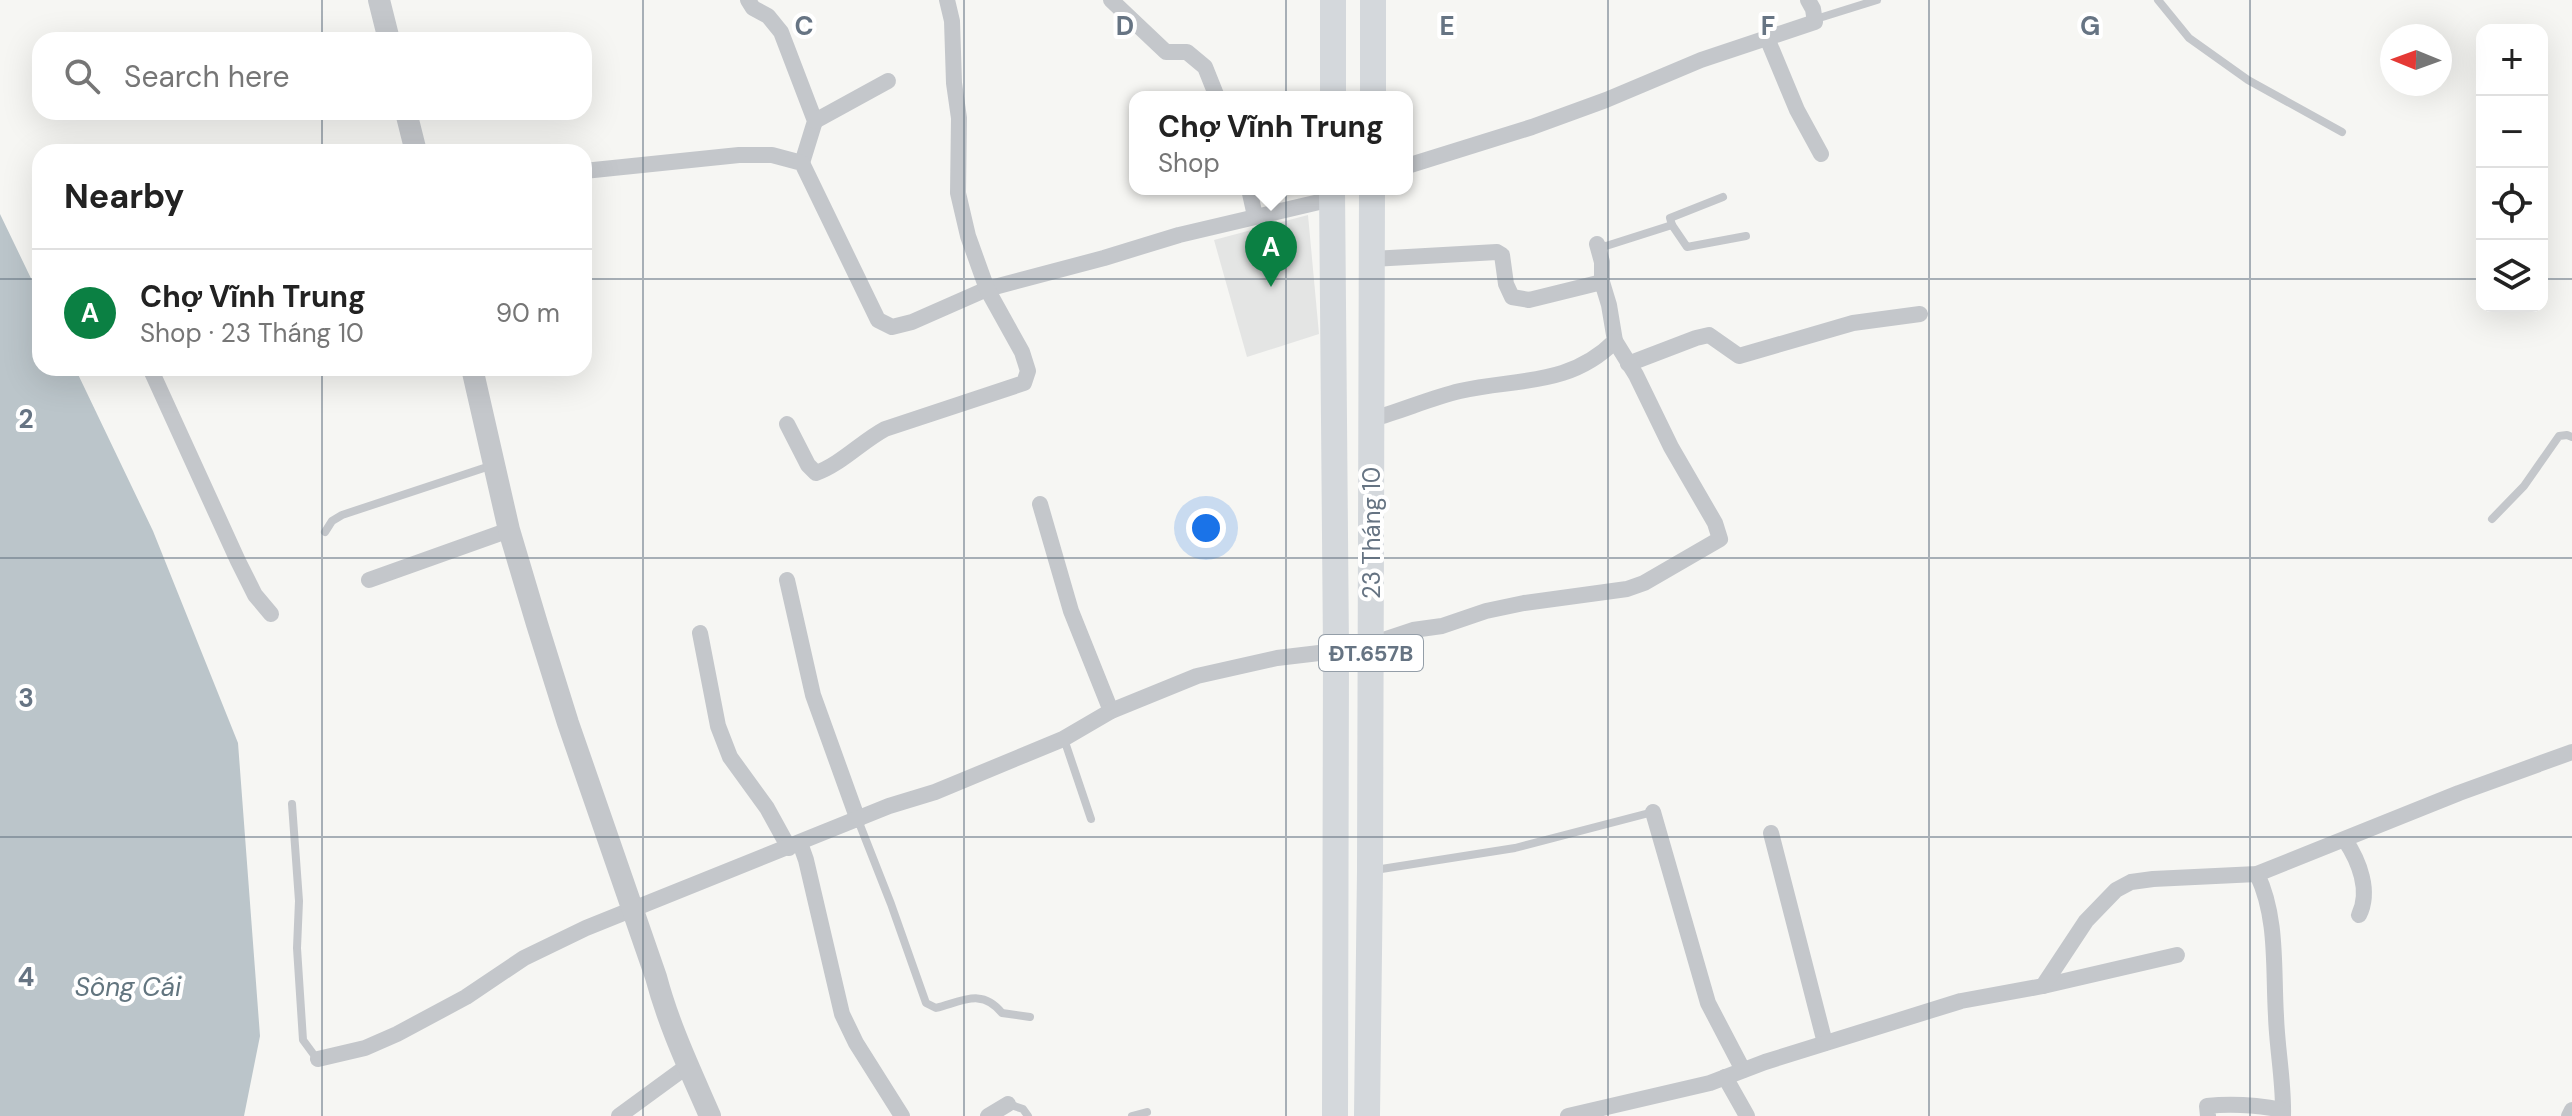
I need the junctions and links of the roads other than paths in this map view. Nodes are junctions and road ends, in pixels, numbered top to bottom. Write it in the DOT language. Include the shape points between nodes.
graph roads {
  1 [pos="379,0"];
  2 [pos="748,0"];
  3 [pos="947,0"];
  4 [pos="1111,0"];
  5 [pos="1333,0"];
  6 [pos="1373,0"];
  7 [pos="1808,0"];
  8 [pos="1877,0"];
  9 [pos="2158,0"];
  10 [pos="1816,19"];
  11 [pos="387,32"];
  12 [pos="1767,38"];
  13 [pos="888,81"];
  14 [pos="1215,91"];
  15 [pos="1333,91"];
  16 [pos="1373,91"];
  17 [pos="408,120"];
  18 [pos="815,121"];
  19 [pos="2342,132"];
  20 [pos="414,144"];
  21 [pos="1821,154"];
  22 [pos="802,163"];
  23 [pos="1413,164"];
  24 [pos="592,170"];
  25 [pos="1250,195"];
  26 [pos="1328,195"];
  27 [pos="1332,195"];
  28 [pos="1372,195"];
  29 [pos="1723,197"];
  30 [pos="1255,216"];
  31 [pos="1672,225"];
  32 [pos="1746,236"];
  33 [pos="1597,244"];
  34 [pos="1372,259"];
  35 [pos="1602,282"];
  36 [pos="987,289"];
  37 [pos="1920,314"];
  38 [pos="1615,341"];
  39 [pos="1628,364"];
  40 [pos="154,376"];
  41 [pos="474,376"];
  42 [pos="1372,419"];
  43 [pos="787,424"];
  44 [pos="2572,437"];
  45 [pos="494,464"];
  46 [pos="1040,504"];
  47 [pos="2492,519"];
  48 [pos="509,530"];
  49 [pos="325,532"];
  50 [pos="369,580"];
  51 [pos="787,580"];
  52 [pos="271,614"];
  53 [pos="700,633"];
  54 [pos="1371,644"];
  55 [pos="1336,651"];
  56 [pos="1111,711"];
  57 [pos="1063,739"];
  58 [pos="2568,756"];
  59 [pos="292,804"];
  60 [pos="1653,812"];
  61 [pos="1091,819"];
  62 [pos="858,820"];
  63 [pos="1771,833"];
  64 [pos="2345,840"];
  65 [pos="794,846"];
  66 [pos="1370,871"];
  67 [pos="2257,874"];
  68 [pos="632,908"];
  69 [pos="2359,915"];
  70 [pos="2177,955"];
  71 [pos="2043,986"];
  72 [pos="1030,1017"];
  73 [pos="1825,1043"];
  74 [pos="318,1059"];
  75 [pos="686,1067"];
  76 [pos="1743,1070"];
  77 [pos="1725,1077"];
  78 [pos="1008,1104"];
  79 [pos="2572,1110"];
  80 [pos="1147,1112"];
  81 [pos="2283,1113"];
  82 [pos="619,1116"];
  83 [pos="710,1116"];
  84 [pos="902,1116"];
  85 [pos="988,1116"];
  86 [pos="1028,1116"];
  87 [pos="1132,1116"];
  88 [pos="1335,1116"];
  89 [pos="1367,1116"];
  90 [pos="1568,1116"];
  91 [pos="1747,1116"];
  92 [pos="2208,1116"];
  93 [pos="2569,1116"];
  1 -- 11 [label="street"];
  2 -- 18 [label="street" via="781,32"];
  3 -- 36 [label="street" via="959,118 958,193"];
  4 -- 14 [label="street" via="1166,52 1187,52 1205,67"];
  5 -- 15 [label="main road"];
  6 -- 16 [label="main road"];
  7 -- 10 [label="street"];
  8 -- 10 [label="lane"];
  9 -- 19 [label="lane" via="2189,38 2248,80"];
  10 -- 12 [label="street"];
  12 -- 21 [label="street"];
  12 -- 23 [label="street" via="1594,105"];
  13 -- 18 [label="street"];
  17 -- 20 [label="street"];
  18 -- 22 [label="street"];
  22 -- 24 [label="street" via="772,155 739,155"];
  22 -- 36 [label="street" via="878,320 892,327 912,322"];
  25 -- 30 [label="street"];
  26 -- 30 [label="street"];
  27 -- 55 [label="main road, 23 Tháng 10 / ĐT.657B"];
  28 -- 34 [label="main road, 23 Tháng 10 / ĐT.657B"];
  29 -- 31 [label="lane" via="1670,218"];
  30 -- 36 [label="street"];
  31 -- 32 [label="lane" via="1687,247"];
  31 -- 33 [label="lane" via="1606,246"];
  33 -- 35 [label="street"];
  34 -- 35 [label="street" via="1497,252 1512,297 1529,300"];
  34 -- 42 [label="main road, 23 Tháng 10 / ĐT.657B"];
  35 -- 38 [label="street"];
  36 -- 43 [label="street" via="1022,352 1028,371 1024,383 885,429 816,473"];
  37 -- 39 [label="street" via="1853,323 1739,356 1709,335"];
  38 -- 39 [label="street"];
  38 -- 42 [label="street" via="1546,379 1444,395"];
  39 -- 54 [label="street" via="1720,539 1627,589 1486,611"];
  40 -- 52 [label="street" via="238,561"];
  41 -- 45 [label="street"];
  42 -- 54 [label="main road, 23 Tháng 10 / ĐT.657B"];
  44 -- 47 [label="lane" via="2559,436 2524,486"];
  45 -- 48 [label="street"];
  45 -- 49 [label="lane" via="342,515"];
  46 -- 56 [label="street" via="1071,611"];
  48 -- 50 [label="street"];
  48 -- 68 [label="street"];
  51 -- 62 [label="street" via="813,695"];
  53 -- 65 [label="street" via="718,726 730,757"];
  54 -- 55 [label="main road"];
  54 -- 66 [label="main road, 23 Tháng 10 / ĐT.657B"];
  55 -- 56 [label="street" via="1197,676"];
  55 -- 88 [label="main road, 23 Tháng 10 / ĐT.657B"];
  56 -- 57 [label="street"];
  57 -- 61 [label="lane"];
  57 -- 62 [label="street"];
  58 -- 64 [label="street"];
  59 -- 74 [label="lane" via="303,1040"];
  60 -- 66 [label="lane" via="1515,848"];
  60 -- 76 [label="street" via="1708,1003"];
  62 -- 65 [label="street"];
  62 -- 72 [label="lane" via="926,1003 936,1008 980,997 994,1002 1002,1013"];
  63 -- 73 [label="street"];
  64 -- 67 [label="street"];
  64 -- 69 [label="street" via="2362,877"];
  65 -- 68 [label="street"];
  65 -- 84 [label="street" via="806,860 842,1014"];
  66 -- 89 [label="main road, 23 Tháng 10 / ĐT.657B"];
  67 -- 71 [label="street" via="2131,882 2086,921"];
  67 -- 81 [label="street" via="2267,895 2276,968"];
  68 -- 74 [label="street" via="524,958 397,1034"];
  68 -- 75 [label="street"];
  70 -- 71 [label="street"];
  71 -- 73 [label="street" via="1961,1001"];
  73 -- 76 [label="street"];
  75 -- 82 [label="street"];
  75 -- 83 [label="street"];
  76 -- 77 [label="street"];
  77 -- 90 [label="street"];
  77 -- 91 [label="street"];
  78 -- 85 [label="street"];
  78 -- 86 [label="lane"];
  79 -- 93 [label="street"];
  80 -- 87 [label="lane"];
  81 -- 92 [label="street" via="2259,1105 2227,1104 2207,1106"];
}
